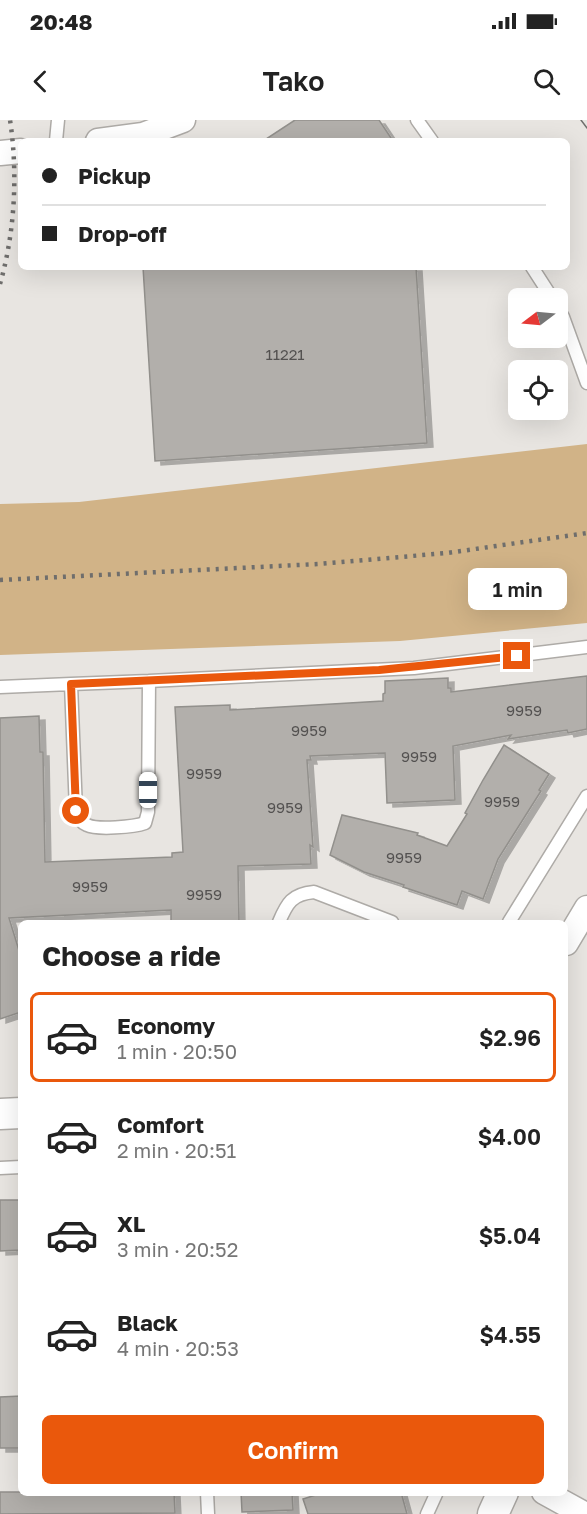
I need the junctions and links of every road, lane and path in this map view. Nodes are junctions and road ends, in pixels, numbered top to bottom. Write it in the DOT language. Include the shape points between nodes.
graph roads {
  1 [pos="58,120"];
  2 [pos="183,120"];
  3 [pos="417,120"];
  4 [pos="56,138"];
  5 [pos="120,138"];
  6 [pos="430,138"];
  7 [pos="18,151"];
  8 [pos="0,153"];
  9 [pos="534,270"];
  10 [pos="546,288"];
  11 [pos="568,331"];
  12 [pos="587,383"];
  13 [pos="587,647"];
  14 [pos="149,681"];
  15 [pos="71,684"];
  16 [pos="0,687"];
  17 [pos="587,796"];
  18 [pos="587,908"];
  19 [pos="280,920"];
  20 [pos="387,920"];
  21 [pos="510,920"];
  22 [pos="568,939"];
  23 [pos="18,1113"];
  24 [pos="0,1114"];
  25 [pos="18,1167"];
  26 [pos="0,1168"];
  27 [pos="207,1496"];
  28 [pos="435,1496"];
  29 [pos="501,1496"];
  30 [pos="551,1496"];
  31 [pos="208,1514"];
  32 [pos="427,1514"];
  33 [pos="493,1514"];
  34 [pos="584,1514"];
  1 -- 4 [label="lane"];
  2 -- 5 [label="street" via="143,135"];
  3 -- 6 [label="lane"];
  7 -- 8 [label="street"];
  9 -- 10 [label="lane"];
  11 -- 12 [label="lane"];
  13 -- 14 [label="lane" via="402,669"];
  14 -- 15 [label="lane"];
  14 -- 15 [label="lane" via="148,812 145,823 137,826 90,827 80,821 76,811"];
  15 -- 16 [label="lane"];
  17 -- 21 [label="lane"];
  18 -- 22 [label="street"];
  19 -- 20 [label="lane" via="290,900 314,892"];
  23 -- 24 [label="street"];
  25 -- 26 [label="lane"];
  27 -- 31 [label="lane"];
  28 -- 32 [label="lane"];
  29 -- 33 [label="street"];
  30 -- 34 [label="street"];
}
